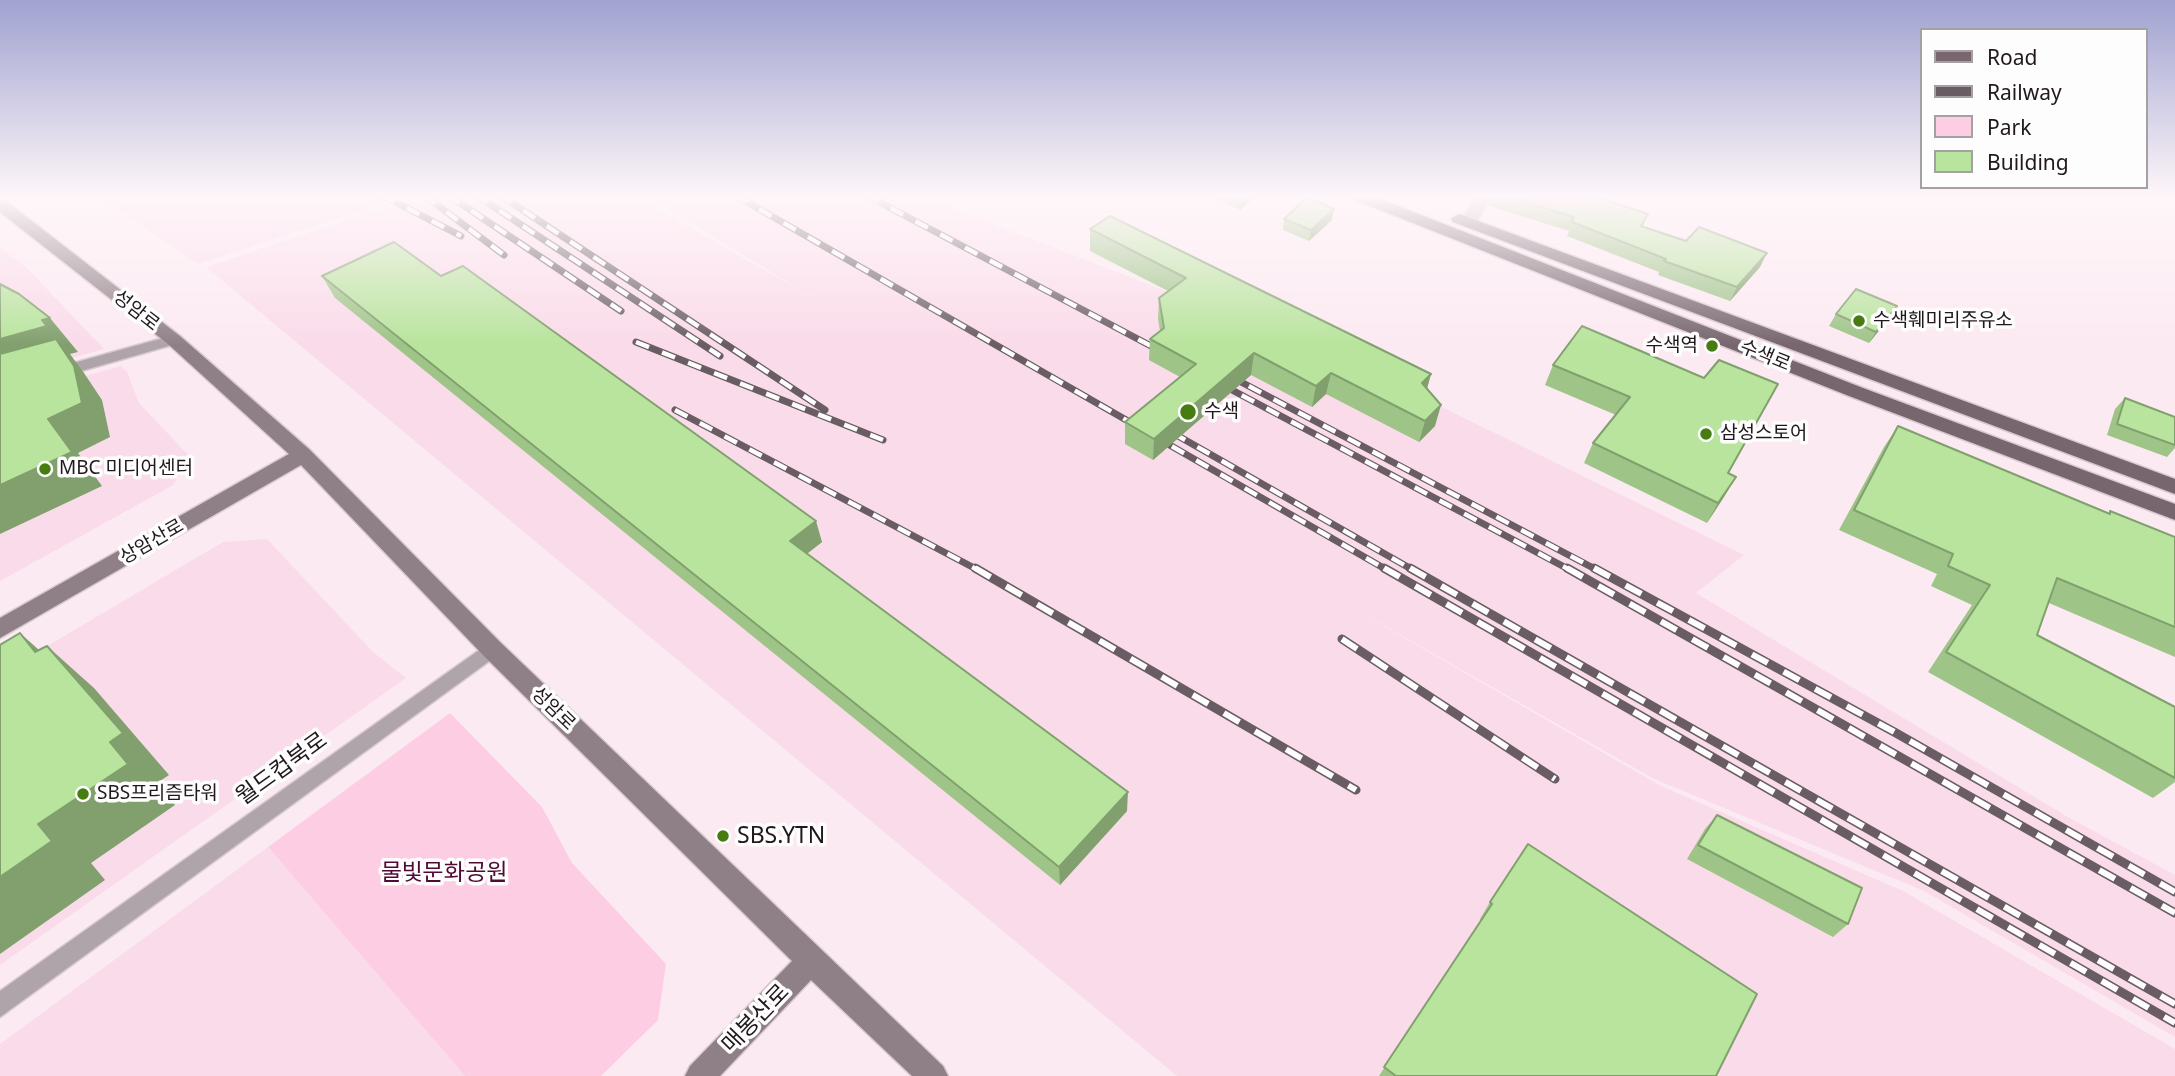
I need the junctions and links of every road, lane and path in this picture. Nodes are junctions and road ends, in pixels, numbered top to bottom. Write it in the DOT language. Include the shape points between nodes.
graph roads {
  1 [pos="53,245"];
  2 [pos="1484,245"];
  3 [pos="1528,245"];
  4 [pos="174,340"];
  5 [pos="40,378"];
  6 [pos="1980,414"];
  7 [pos="1974,437"];
  8 [pos="303,455"];
  9 [pos="2175,487"];
  10 [pos="2175,512"];
  11 [pos="0,629"];
  12 [pos="492,649"];
  13 [pos="811,961"];
  14 [pos="0,1005"];
  15 [pos="700,1076"];
  16 [pos="933,1076"];
  1 -- 4 [label="main road, 성암로"];
  2 -- 7 [label="main road, 수색로"];
  3 -- 6 [label="main road, 수색로"];
  4 -- 5 [label="street, 성암로"];
  4 -- 8 [label="main road, 성암로"];
  6 -- 7 [label="main road" via="1963,417"];
  6 -- 9 [label="main road, 수색로"];
  7 -- 10 [label="main road, 수색로"];
  8 -- 11 [label="main road, 상암산로"];
  8 -- 12 [label="main road, 성암로"];
  12 -- 13 [label="main road, 성암로"];
  12 -- 14 [label="street, 월드컵북로"];
  13 -- 15 [label="main road, 매봉산로"];
  13 -- 16 [label="main road, 성암로"];
}
